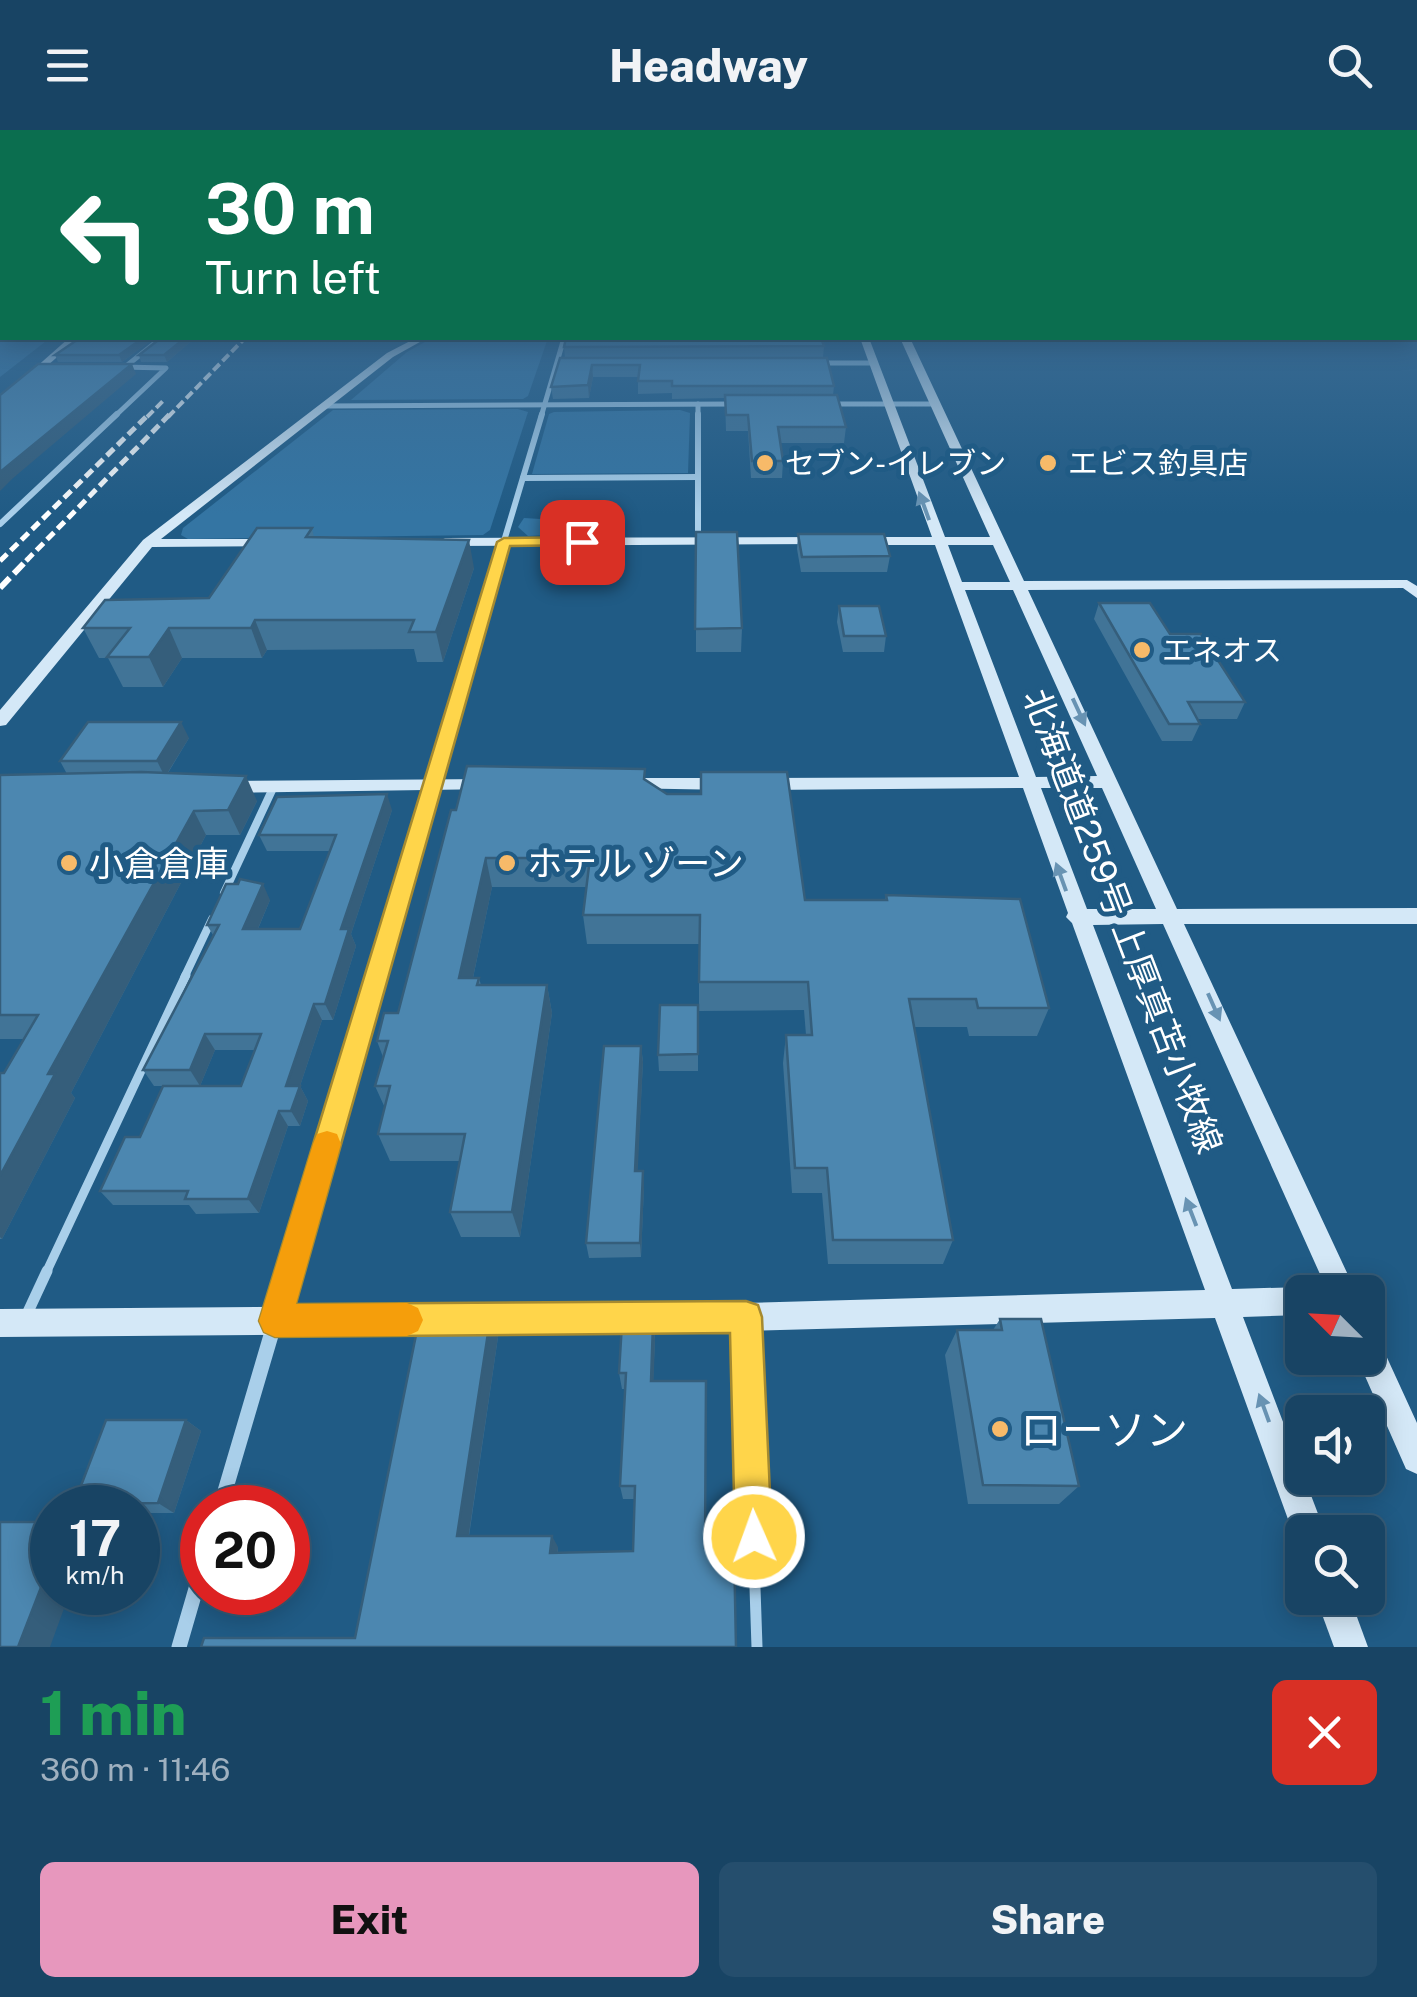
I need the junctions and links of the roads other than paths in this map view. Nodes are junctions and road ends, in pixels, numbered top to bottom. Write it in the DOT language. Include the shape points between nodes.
graph roads {
  1 [pos="37,372"];
  2 [pos="162,372"];
  3 [pos="370,372"];
  4 [pos="554,372"];
  5 [pos="875,372"];
  6 [pos="921,372"];
  7 [pos="0,404"];
  8 [pos="698,404"];
  9 [pos="752,404"];
  10 [pos="824,404"];
  11 [pos="886,404"];
  12 [pos="936,404"];
  13 [pos="544,405"];
  14 [pos="326,406"];
  15 [pos="698,477"];
  16 [pos="523,478"];
  17 [pos="2,521"];
  18 [pos="698,541"];
  19 [pos="830,541"];
  20 [pos="849,541"];
  21 [pos="937,541"];
  22 [pos="1000,541"];
  23 [pos="425,542"];
  24 [pos="504,542"];
  25 [pos="287,543"];
  26 [pos="148,544"];
  27 [pos="954,586"];
  28 [pos="1020,586"];
  29 [pos="1414,587"];
  30 [pos="0,721"];
  31 [pos="1026,782"];
  32 [pos="1112,782"];
  33 [pos="610,784"];
  34 [pos="512,785"];
  35 [pos="274,786"];
  36 [pos="432,786"];
  37 [pos="216,787"];
  38 [pos="1174,916"];
  39 [pos="1417,916"];
  40 [pos="1076,917"];
  41 [pos="1334,1275"];
  42 [pos="1285,1301"];
  43 [pos="1226,1303"];
  44 [pos="746,1317"];
  45 [pos="275,1321"];
  46 [pos="12,1323"];
  47 [pos="1380,1375"];
  48 [pos="1417,1458"];
  49 [pos="227,1485"];
  50 [pos="1303,1515"];
  51 [pos="188,1615"];
  52 [pos="1339,1615"];
  53 [pos="179,1647"];
  54 [pos="757,1647"];
  55 [pos="1351,1647"];
  1 -- 7 [label="street"];
  2 -- 17 [label="street"];
  3 -- 14 [label="street"];
  4 -- 13 [label="street"];
  5 -- 11 [label="street, 北海道道259号 上厚真苫小牧線"];
  6 -- 12 [label="street, 北海道道259号 上厚真苫小牧線"];
  8 -- 9 [label="street"];
  8 -- 13 [label="street"];
  8 -- 15 [label="street"];
  10 -- 11 [label="street"];
  11 -- 12 [label="street"];
  21 -- 11 [label="street, 北海道道259号 上厚真苫小牧線, one-way"];
  12 -- 22 [label="street, 北海道道259号 上厚真苫小牧線"];
  13 -- 14 [label="street"];
  13 -- 16 [label="street"];
  14 -- 26 [label="street"];
  15 -- 16 [label="street"];
  15 -- 18 [label="street"];
  16 -- 24 [label="street"];
  18 -- 19 [label="street"];
  18 -- 24 [label="street"];
  20 -- 21 [label="street"];
  21 -- 22 [label="street"];
  21 -- 27 [label="street, 北海道道259号 上厚真苫小牧線"];
  22 -- 28 [label="street, 北海道道259号 上厚真苫小牧線"];
  23 -- 24 [label="street"];
  24 -- 36 [label="street"];
  25 -- 26 [label="street"];
  26 -- 30 [label="street"];
  27 -- 28 [label="street"];
  27 -- 31 [label="street, 北海道道259号 上厚真苫小牧線"];
  28 -- 29 [label="street"];
  28 -- 32 [label="street, 北海道道259号 上厚真苫小牧線, one-way"];
  31 -- 32 [label="street"];
  31 -- 33 [label="street"];
  40 -- 31 [label="street, 北海道道259号 上厚真苫小牧線, one-way"];
  32 -- 38 [label="street, 北海道道259号 上厚真苫小牧線"];
  34 -- 36 [label="street"];
  35 -- 36 [label="street"];
  35 -- 37 [label="street"];
  35 -- 46 [label="lane"];
  36 -- 45 [label="street"];
  38 -- 39 [label="street"];
  38 -- 40 [label="street"];
  38 -- 41 [label="street, 北海道道259号 上厚真苫小牧線, one-way"];
  43 -- 40 [label="street, 北海道道259号 上厚真苫小牧線, one-way"];
  42 -- 43 [label="street"];
  43 -- 44 [label="street"];
  50 -- 43 [label="street, 北海道道259号 上厚真苫小牧線, one-way"];
  44 -- 45 [label="street"];
  44 -- 54 [label="lane"];
  45 -- 46 [label="street"];
  45 -- 49 [label="street"];
  47 -- 48 [label="street"];
  51 -- 53 [label="street"];
  52 -- 55 [label="street"];
}
